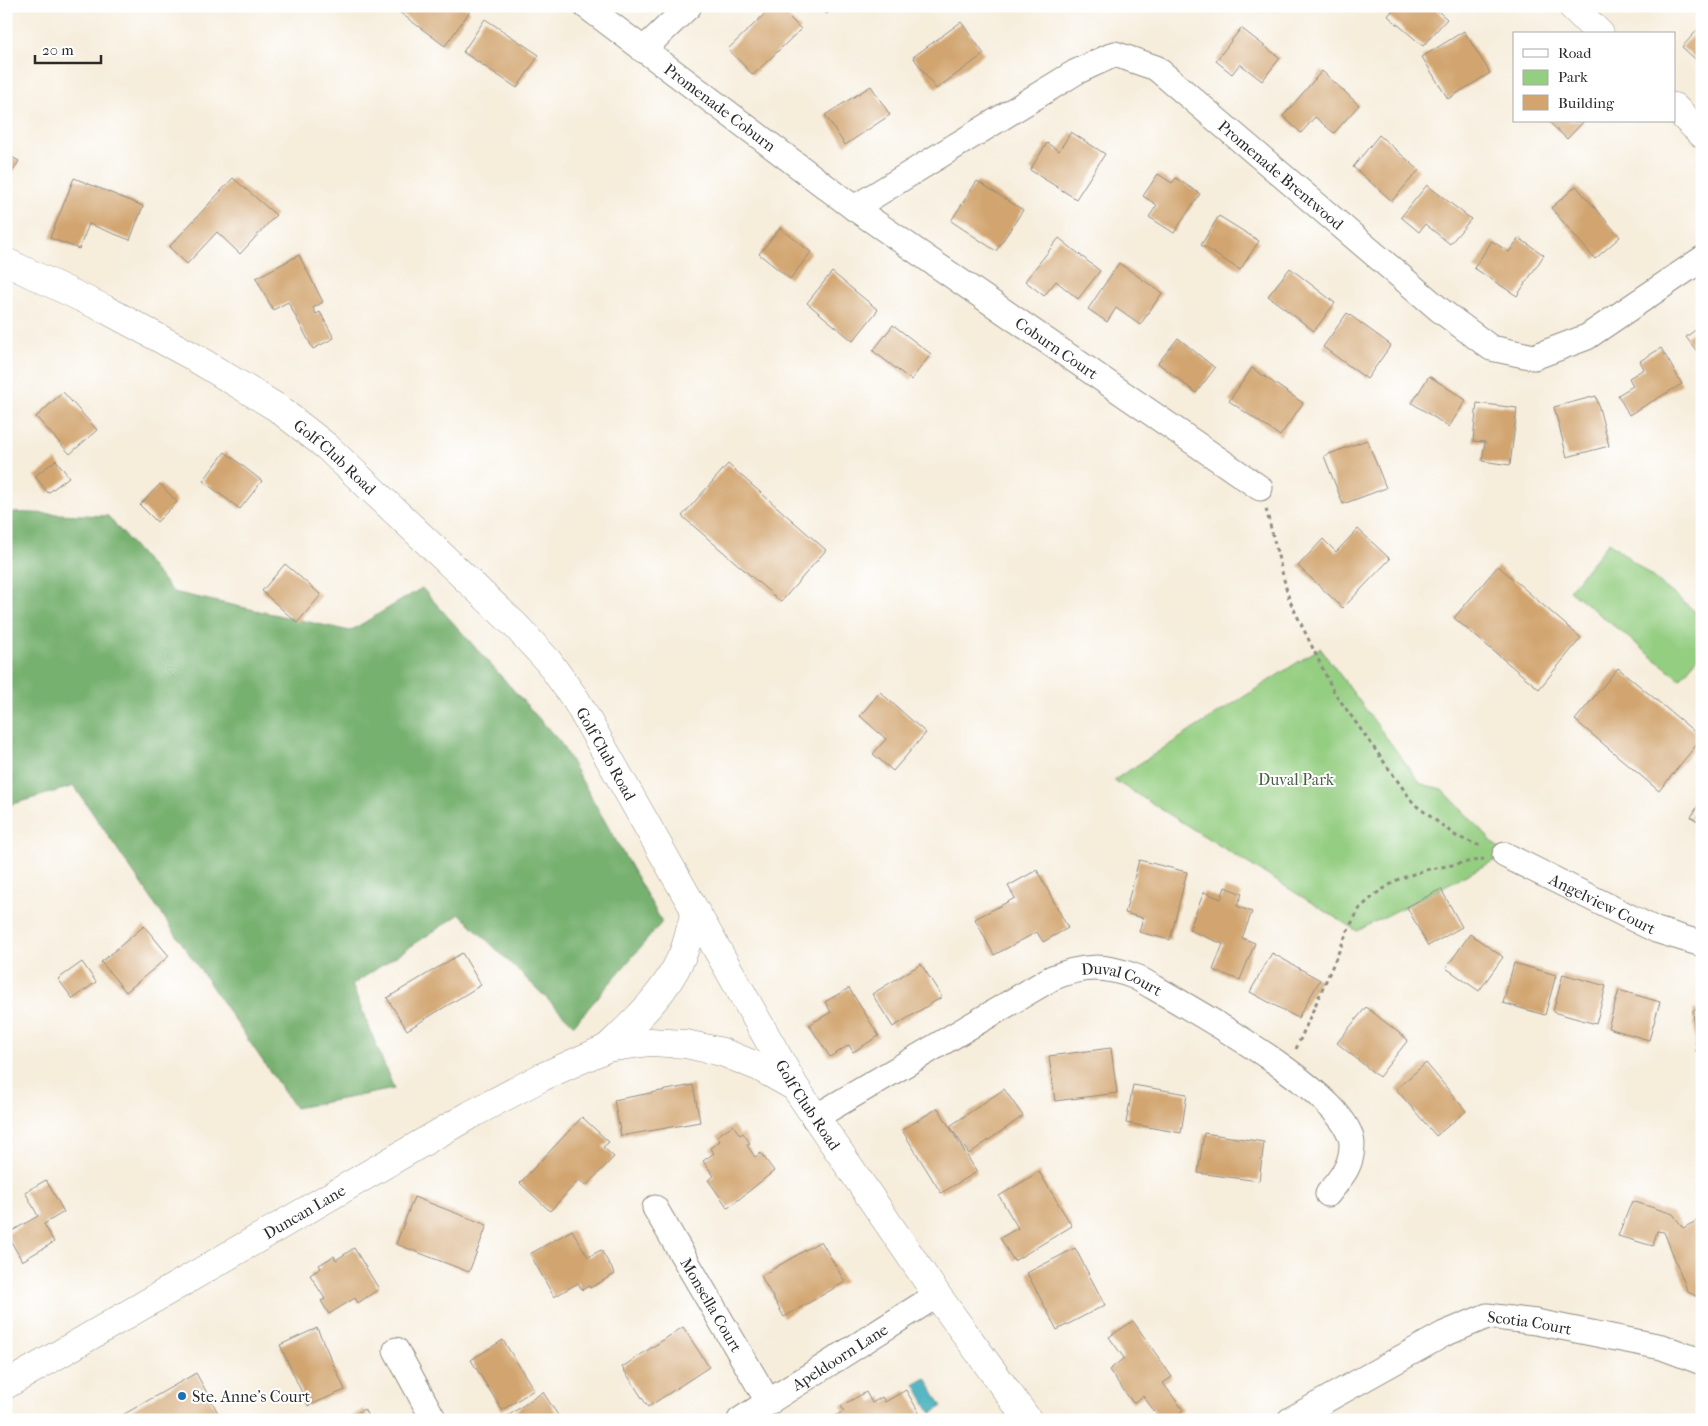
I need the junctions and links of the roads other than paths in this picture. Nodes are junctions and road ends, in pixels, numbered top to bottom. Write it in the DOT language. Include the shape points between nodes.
graph roads {
  1 [pos="586,6"];
  2 [pos="689,6"];
  3 [pos="1572,6"];
  4 [pos="1598,32"];
  5 [pos="643,50"];
  6 [pos="1676,109"];
  7 [pos="1702,134"];
  8 [pos="854,208"];
  9 [pos="1702,259"];
  10 [pos="6,262"];
  11 [pos="1260,488"];
  12 [pos="1505,855"];
  13 [pos="695,913"];
  14 [pos="1702,944"];
  15 [pos="607,1048"];
  16 [pos="795,1087"];
  17 [pos="814,1118"];
  18 [pos="1328,1194"];
  19 [pos="655,1208"];
  20 [pos="937,1295"];
  21 [pos="396,1350"];
  22 [pos="1702,1362"];
  23 [pos="6,1386"];
  24 [pos="769,1403"];
  25 [pos="434,1420"];
  26 [pos="740,1420"];
  27 [pos="1028,1420"];
  28 [pos="1290,1420"];
  1 -- 5 [label="street, Promenade Coburn"];
  2 -- 5 [label="street"];
  3 -- 4 [label="street"];
  5 -- 8 [label="street, Promenade Coburn"];
  6 -- 7 [label="street"];
  8 -- 9 [label="street, Promenade Brentwood" via="1076,72 1115,54 1156,68 1440,310 1491,348 1534,357 1587,337"];
  8 -- 11 [label="street, Coburn Court"];
  10 -- 13 [label="street, Golf Club Road" via="104,308 192,356 276,407 326,446 548,660 576,700"];
  12 -- 14 [label="street, Angelview Court" via="1656,930"];
  13 -- 15 [label="street" via="682,958 661,991"];
  13 -- 16 [label="street, Golf Club Road"];
  15 -- 16 [label="street" via="650,1042 686,1044 722,1052 759,1066"];
  15 -- 23 [label="street, Duncan Lane" via="542,1077 470,1115"];
  16 -- 17 [label="street, Golf Club Road"];
  17 -- 18 [label="street, Duval Court" via="1052,978 1092,967 1116,969 1136,977 1263,1053 1331,1108 1342,1121 1352,1142 1350,1165"];
  17 -- 20 [label="street, Golf Club Road"];
  19 -- 24 [label="street, Monsella Court"];
  20 -- 24 [label="street, Apeldoorn Lane"];
  20 -- 27 [label="street, Golf Club Road"];
  21 -- 25 [label="street"];
  22 -- 28 [label="street, Scotia Court" via="1662,1347 1536,1322 1487,1316 1444,1334"];
  24 -- 26 [label="street, Apeldoorn Lane"];
}
